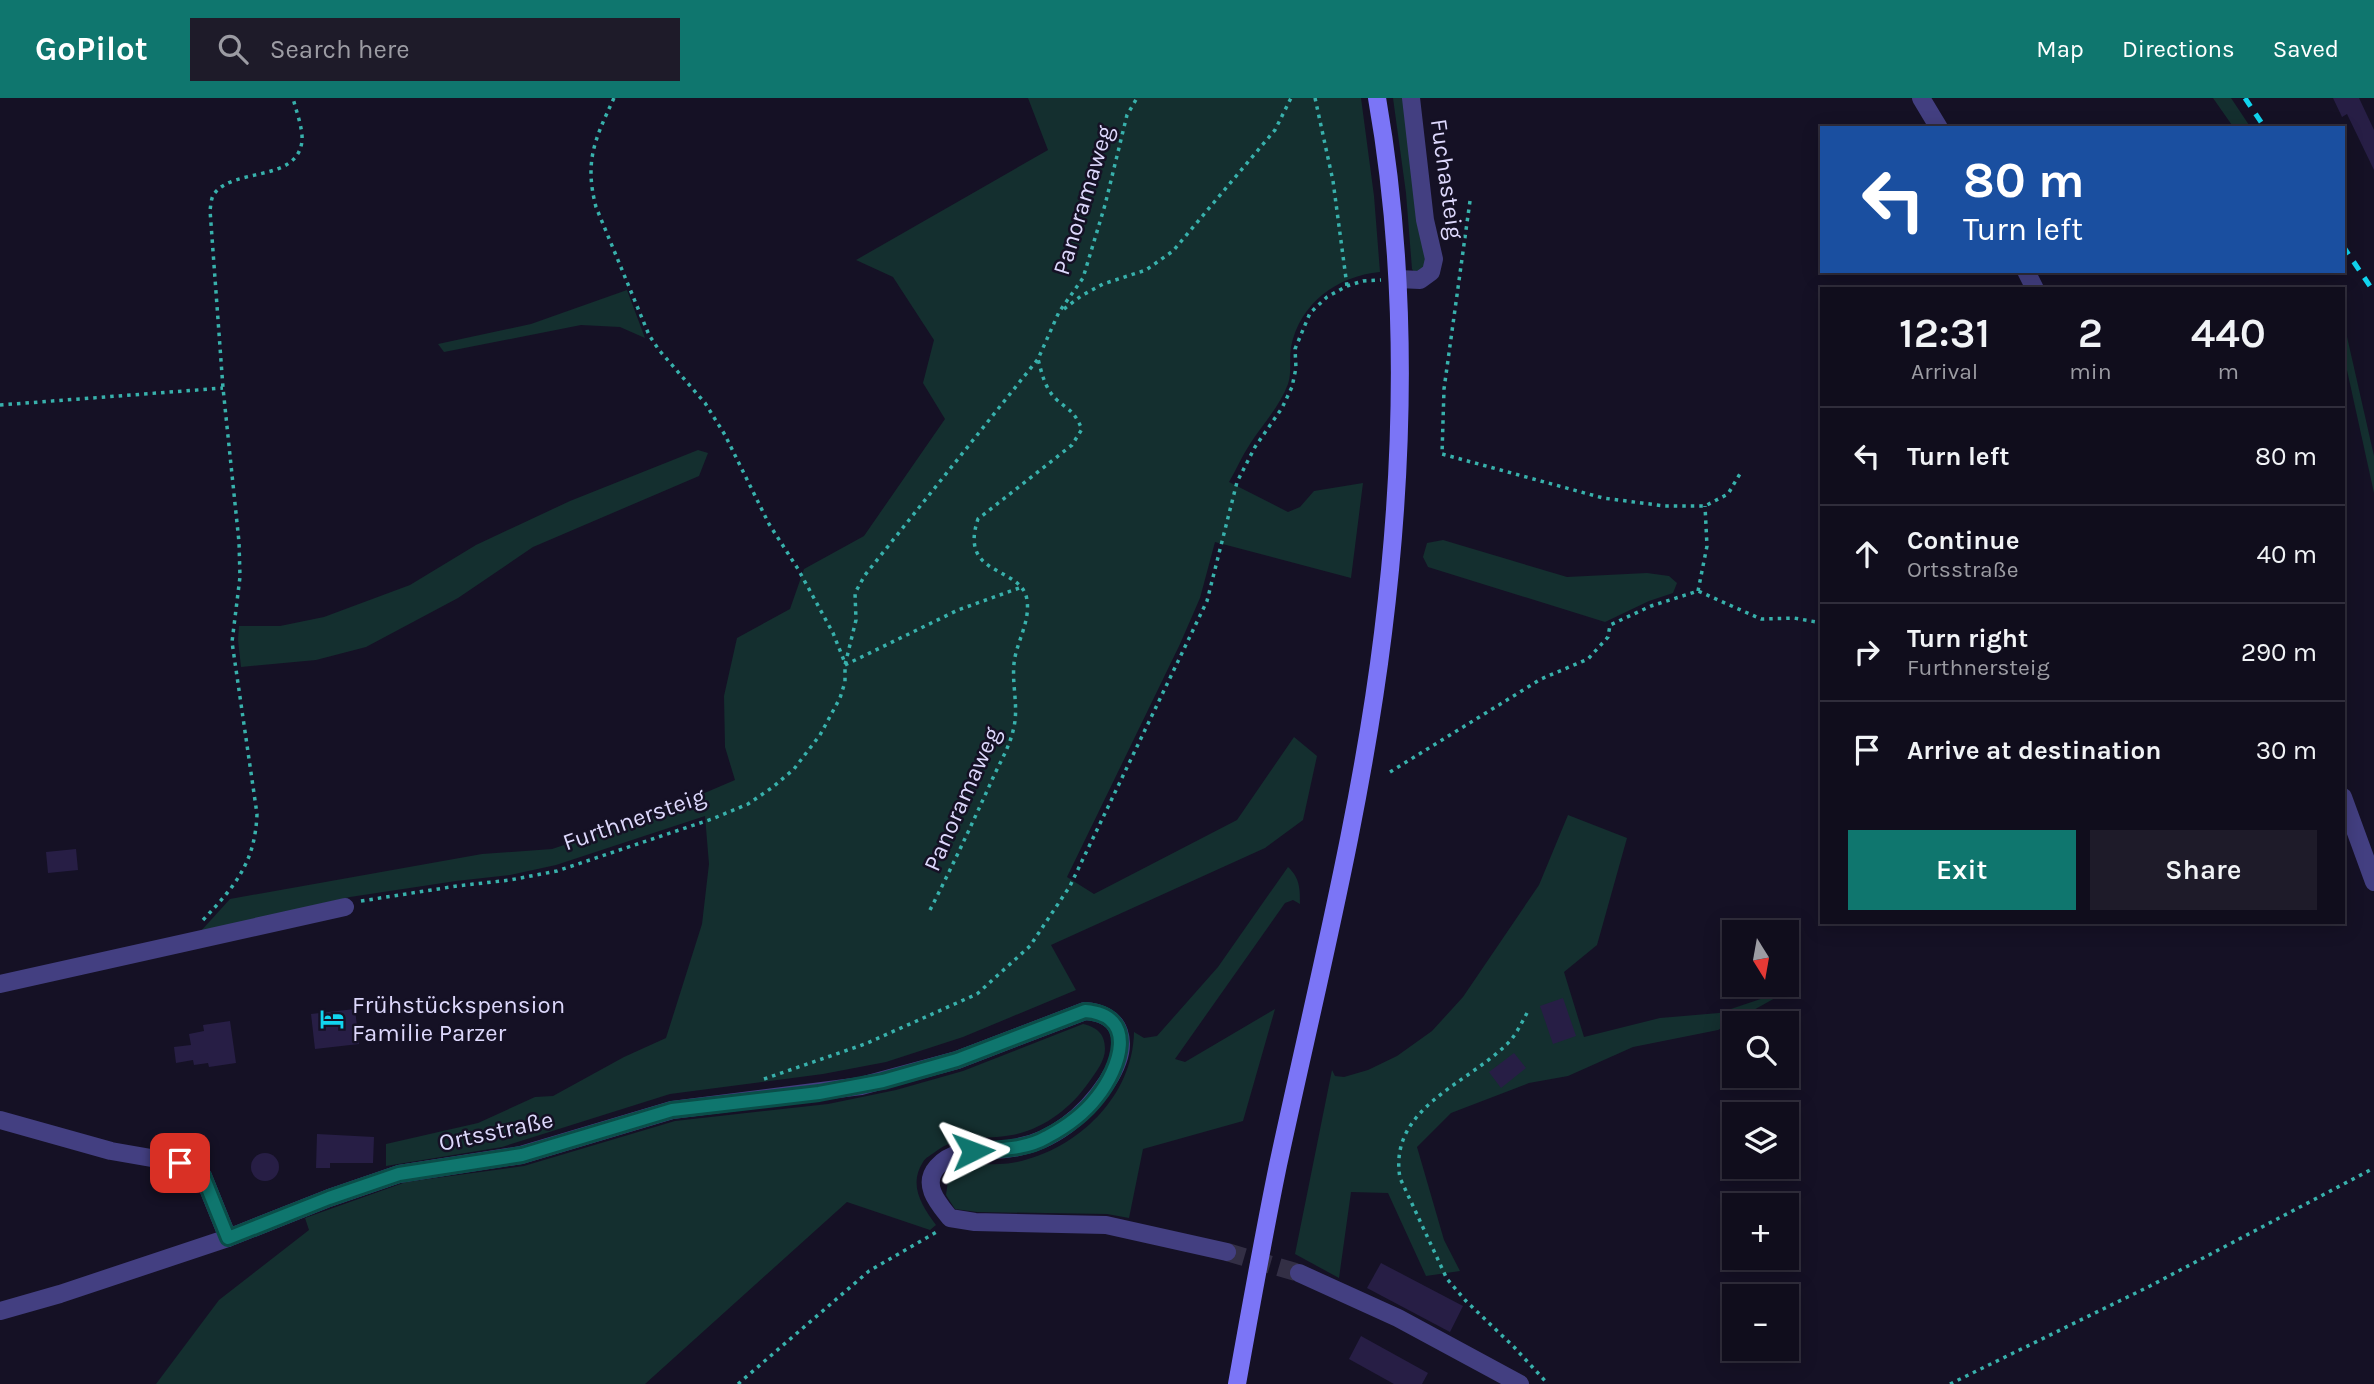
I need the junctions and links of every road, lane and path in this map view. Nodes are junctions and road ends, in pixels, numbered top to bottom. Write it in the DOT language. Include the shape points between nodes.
graph roads {
  1 [pos="293,98"];
  2 [pos="614,98"];
  3 [pos="1137,98"];
  4 [pos="1291,98"];
  5 [pos="1315,98"];
  6 [pos="1377,98"];
  7 [pos="1410,98"];
  8 [pos="1921,98"];
  9 [pos="1938,126"];
  10 [pos="1470,201"];
  11 [pos="1398,279"];
  12 [pos="1347,286"];
  13 [pos="1059,312"];
  14 [pos="1038,359"];
  15 [pos="223,388"];
  16 [pos="0,405"];
  17 [pos="1741,471"];
  18 [pos="1704,506"];
  19 [pos="1023,587"];
  20 [pos="1698,591"];
  21 [pos="1820,623"];
  22 [pos="845,665"];
  23 [pos="1390,772"];
  24 [pos="2345,802"];
  25 [pos="2374,882"];
  26 [pos="345,907"];
  27 [pos="930,910"];
  28 [pos="203,920"];
  29 [pos="0,985"];
  30 [pos="1527,1013"];
  31 [pos="762,1079"];
  32 [pos="0,1120"];
  33 [pos="2374,1168"];
  34 [pos="950,1218"];
  35 [pos="228,1238"];
  36 [pos="1227,1252"];
  37 [pos="1299,1273"];
  38 [pos="0,1311"];
  39 [pos="738,1384"];
  40 [pos="1237,1384"];
  41 [pos="1520,1384"];
  42 [pos="1548,1384"];
  43 [pos="1950,1384"];
  1 -- 15 [label="path" via="302,138 298,155 287,165 224,186 213,195 210,210"];
  2 -- 22 [label="path" via="589,168 596,207 649,335 725,435 769,524 834,633"];
  3 -- 13 [label="path, Panoramaweg" via="1127,115 1083,278"];
  4 -- 13 [label="path" via="1275,131 1173,251 1146,270 1080,296"];
  5 -- 12 [label="path" via="1333,181"];
  6 -- 11 [label="main road"];
  7 -- 11 [label="street, Fuchasteig" via="1434,259 1431,272 1420,280"];
  8 -- 9 [label="street"];
  10 -- 18 [label="path" via="1444,389 1442,454 1603,498"];
  11 -- 12 [label="path"];
  11 -- 40 [label="main road" via="1399,449 1376,681 1354,816"];
  12 -- 31 [label="path" via="1310,313 1301,331 1292,387 1237,481 1207,601 1070,886 1030,946 977,994 865,1044"];
  13 -- 14 [label="path, Panoramaweg"];
  14 -- 19 [label="path" via="1044,381 1056,399 1074,411 1082,429 1072,445 978,519 974,532 975,550 988,565"];
  14 -- 22 [label="path, Furthnersteig" via="865,575 855,593 856,620"];
  15 -- 16 [label="path"];
  15 -- 28 [label="path" via="239,542 233,642 257,825 245,869"];
  17 -- 18 [label="path" via="1728,494"];
  18 -- 20 [label="path" via="1707,546"];
  19 -- 22 [label="path" via="958,610"];
  19 -- 27 [label="path, Panoramaweg" via="1027,620 1015,657 1013,732"];
  20 -- 21 [label="path" via="1761,619"];
  20 -- 23 [label="path" via="1610,625 1608,637 1588,659 1541,679"];
  22 -- 26 [label="path, Furthnersteig" via="840,698 820,735 794,769 748,804 557,871"];
  24 -- 25 [label="street"];
  26 -- 29 [label="street"];
  30 -- 42 [label="path" via="1508,1044 1433,1099 1410,1124 1397,1161 1400,1178 1447,1279"];
  32 -- 35 [label="street" via="111,1151 180,1163 203,1176"];
  33 -- 43 [label="path"];
  34 -- 35 [label="street, Ortsstraße" via="933,1198 935,1169 950,1156 1013,1148 1044,1139 1073,1122 1097,1098 1121,1051 1119,1030 1110,1019 1085,1011 957,1060 862,1086 672,1110 522,1155 399,1174"];
  34 -- 36 [label="street" via="1106,1225"];
  34 -- 39 [label="path" via="943,1229 869,1271"];
  35 -- 38 [label="street, Ortsstraße"];
  37 -- 41 [label="street" via="1398,1318"];
}
